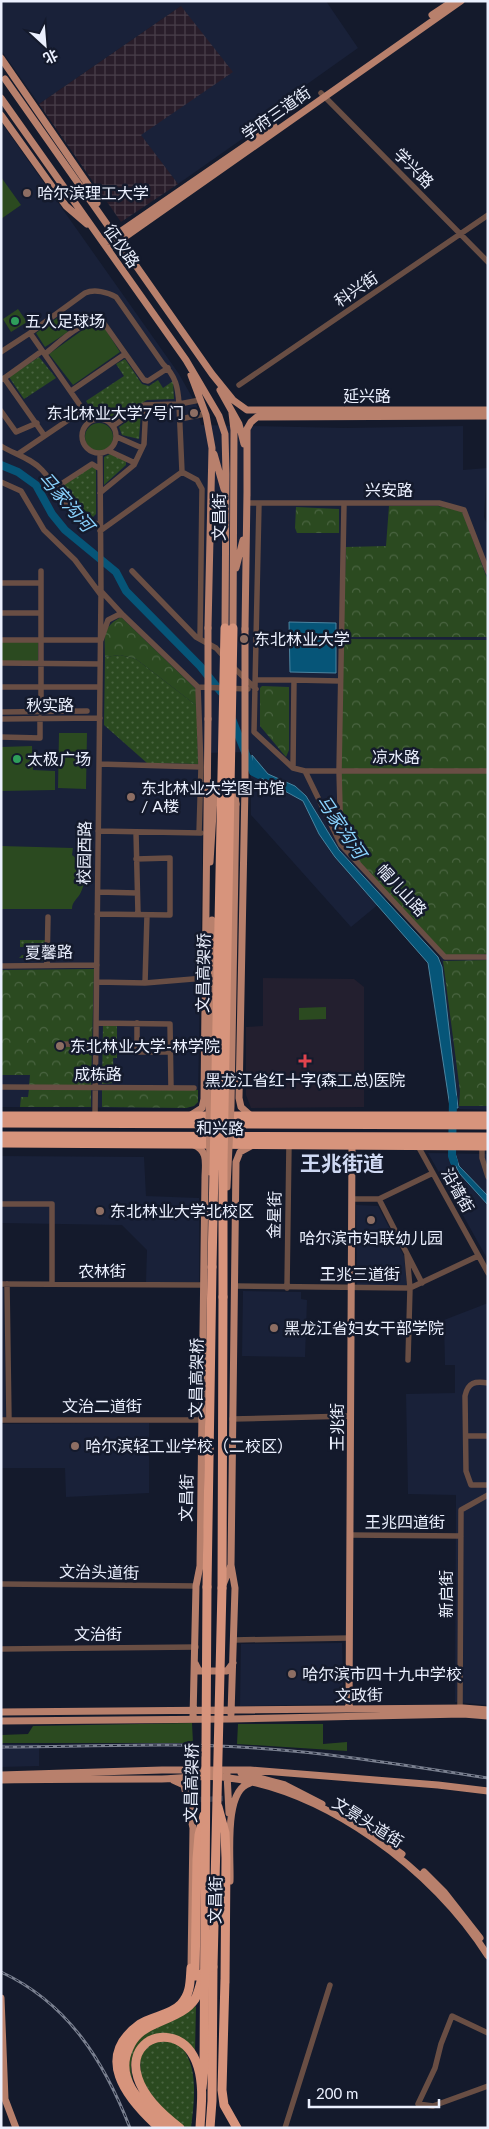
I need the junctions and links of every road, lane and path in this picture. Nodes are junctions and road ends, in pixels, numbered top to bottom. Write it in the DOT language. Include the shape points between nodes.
graph roads {
  1 [pos="453,1"];
  2 [pos="461,1"];
  3 [pos="2,61"];
  4 [pos="5,79"];
  5 [pos="322,95"];
  6 [pos="1,98"];
  7 [pos="1,114"];
  8 [pos="488,215"];
  9 [pos="108,224"];
  10 [pos="96,232"];
  11 [pos="460,234"];
  12 [pos="117,239"];
  13 [pos="106,246"];
  14 [pos="488,262"];
  15 [pos="30,333"];
  16 [pos="1,352"];
  17 [pos="44,352"];
  18 [pos="125,354"];
  19 [pos="186,360"];
  20 [pos="168,368"];
  21 [pos="212,374"];
  22 [pos="3,379"];
  23 [pos="239,385"];
  24 [pos="71,391"];
  25 [pos="200,400"];
  26 [pos="179,404"];
  27 [pos="146,405"];
  28 [pos="230,407"];
  29 [pos="83,410"];
  30 [pos="488,410"];
  31 [pos="1,411"];
  32 [pos="205,414"];
  33 [pos="488,416"];
  34 [pos="180,419"];
  35 [pos="91,421"];
  36 [pos="36,423"];
  37 [pos="113,426"];
  38 [pos="44,436"];
  39 [pos="117,437"];
  40 [pos="1,446"];
  41 [pos="142,448"];
  42 [pos="212,449"];
  43 [pos="109,451"];
  44 [pos="18,454"];
  45 [pos="100,454"];
  46 [pos="135,463"];
  47 [pos="100,469"];
  48 [pos="182,472"];
  49 [pos="1,482"];
  50 [pos="55,488"];
  51 [pos="100,494"];
  52 [pos="226,495"];
  53 [pos="247,499"];
  54 [pos="259,503"];
  55 [pos="344,504"];
  56 [pos="100,528"];
  57 [pos="246,531"];
  58 [pos="41,571"];
  59 [pos="132,572"];
  60 [pos="488,572"];
  61 [pos="1,583"];
  62 [pos="41,583"];
  63 [pos="234,591"];
  64 [pos="101,593"];
  65 [pos="1,613"];
  66 [pos="41,613"];
  67 [pos="123,616"];
  68 [pos="229,628"];
  69 [pos="200,639"];
  70 [pos="1,640"];
  71 [pos="41,640"];
  72 [pos="100,640"];
  73 [pos="1,664"];
  74 [pos="41,664"];
  75 [pos="100,664"];
  76 [pos="256,680"];
  77 [pos="294,680"];
  78 [pos="340,681"];
  79 [pos="1,687"];
  80 [pos="41,687"];
  81 [pos="100,687"];
  82 [pos="198,687"];
  83 [pos="256,689"];
  84 [pos="41,711"];
  85 [pos="87,711"];
  86 [pos="1,712"];
  87 [pos="40,718"];
  88 [pos="100,718"];
  89 [pos="1,719"];
  90 [pos="1,737"];
  91 [pos="99,764"];
  92 [pos="201,767"];
  93 [pos="293,768"];
  94 [pos="305,771"];
  95 [pos="339,771"];
  96 [pos="488,771"];
  97 [pos="98,832"];
  98 [pos="136,832"];
  99 [pos="199,833"];
  100 [pos="207,833"];
  101 [pos="341,845"];
  102 [pos="136,859"];
  103 [pos="207,875"];
  104 [pos="98,892"];
  105 [pos="137,893"];
  106 [pos="98,914"];
  107 [pos="138,914"];
  108 [pos="147,915"];
  109 [pos="48,917"];
  110 [pos="243,924"];
  111 [pos="488,956"];
  112 [pos="48,965"];
  113 [pos="97,965"];
  114 [pos="1,966"];
  115 [pos="205,978"];
  116 [pos="97,982"];
  117 [pos="145,983"];
  118 [pos="96,1023"];
  119 [pos="137,1023"];
  120 [pos="64,1044"];
  121 [pos="96,1045"];
  122 [pos="170,1052"];
  123 [pos="239,1080"];
  124 [pos="204,1082"];
  125 [pos="1,1087"];
  126 [pos="96,1087"];
  127 [pos="171,1088"];
  128 [pos="194,1088"];
  129 [pos="250,1115"];
  130 [pos="1,1116"];
  131 [pos="95,1116"];
  132 [pos="190,1116"];
  133 [pos="352,1116"];
  134 [pos="488,1116"];
  135 [pos="466,1120"];
  136 [pos="438,1121"];
  137 [pos="1,1123"];
  138 [pos="279,1124"];
  139 [pos="334,1124"];
  140 [pos="488,1125"];
  141 [pos="1,1136"];
  142 [pos="488,1138"];
  143 [pos="438,1141"];
  144 [pos="466,1142"];
  145 [pos="1,1143"];
  146 [pos="186,1143"];
  147 [pos="256,1144"];
  148 [pos="289,1144"];
  149 [pos="352,1145"];
  150 [pos="418,1146"];
  151 [pos="485,1146"];
  152 [pos="433,1173"];
  153 [pos="488,1177"];
  154 [pos="205,1178"];
  155 [pos="235,1178"];
  156 [pos="379,1198"];
  157 [pos="352,1199"];
  158 [pos="1,1204"];
  159 [pos="224,1215"];
  160 [pos="213,1216"];
  161 [pos="407,1255"];
  162 [pos="478,1256"];
  163 [pos="488,1273"];
  164 [pos="422,1283"];
  165 [pos="4,1284"];
  166 [pos="52,1284"];
  167 [pos="203,1285"];
  168 [pos="234,1286"];
  169 [pos="286,1288"];
  170 [pos="352,1288"];
  171 [pos="410,1288"];
  172 [pos="222,1333"];
  173 [pos="211,1334"];
  174 [pos="408,1360"];
  175 [pos="203,1366"];
  176 [pos="232,1366"];
  177 [pos="488,1383"];
  178 [pos="350,1416"];
  179 [pos="232,1419"];
  180 [pos="1,1420"];
  181 [pos="9,1420"];
  182 [pos="202,1420"];
  183 [pos="467,1436"];
  184 [pos="488,1436"];
  185 [pos="488,1485"];
  186 [pos="488,1495"];
  187 [pos="350,1535"];
  188 [pos="461,1536"];
  189 [pos="231,1565"];
  190 [pos="200,1566"];
  191 [pos="1,1584"];
  192 [pos="196,1586"];
  193 [pos="208,1587"];
  194 [pos="222,1588"];
  195 [pos="349,1638"];
  196 [pos="234,1640"];
  197 [pos="196,1648"];
  198 [pos="1,1649"];
  199 [pos="195,1663"];
  200 [pos="233,1663"];
  201 [pos="460,1708"];
  202 [pos="349,1709"];
  203 [pos="488,1710"];
  204 [pos="231,1711"];
  205 [pos="1,1712"];
  206 [pos="194,1715"];
  207 [pos="488,1716"];
  208 [pos="232,1719"];
  209 [pos="1,1721"];
  210 [pos="195,1770"];
  211 [pos="1,1775"];
  212 [pos="227,1775"];
  213 [pos="195,1778"];
  214 [pos="168,1779"];
  215 [pos="1,1780"];
  216 [pos="250,1783"];
  217 [pos="488,1791"];
  218 [pos="206,1805"];
  219 [pos="217,1805"];
  220 [pos="230,1826"];
  221 [pos="193,1828"];
  222 [pos="488,1948"];
  223 [pos="488,1956"];
  224 [pos="226,1966"];
  225 [pos="205,1968"];
  226 [pos="193,1970"];
  227 [pos="330,1985"];
  228 [pos="1,1998"];
  229 [pos="488,2033"];
  230 [pos="488,2086"];
  231 [pos="202,2088"];
  232 [pos="1,2096"];
  233 [pos="142,2112"];
  234 [pos="14,2128"];
  235 [pos="154,2128"];
  236 [pos="159,2128"];
  237 [pos="167,2128"];
  238 [pos="180,2128"];
  239 [pos="200,2128"];
  240 [pos="210,2128"];
  241 [pos="237,2128"];
  242 [pos="285,2128"];
  1 -- 5 [label="main road, 学府三道街"];
  2 -- 5 [label="main road, 学府三道街"];
  3 -- 9 [label="main road" via="90,189"];
  4 -- 9 [label="main road"];
  5 -- 11 [label="street, 学兴路"];
  5 -- 12 [label="main road, 学府三道街"];
  6 -- 10 [label="main road, 征仪路"];
  7 -- 10 [label="main road" via="66,206"];
  8 -- 11 [label="street, 科兴街"];
  9 -- 12 [label="main road"];
  10 -- 13 [label="main road, 征仪路"];
  11 -- 14 [label="street, 学兴路"];
  11 -- 23 [label="street, 科兴街"];
  12 -- 13 [label="main road, 学府三道街"];
  12 -- 21 [label="main road"];
  13 -- 19 [label="main road, 征仪路"];
  15 -- 16 [label="street"];
  15 -- 17 [label="street"];
  15 -- 20 [label="street" via="85,293 112,294"];
  17 -- 18 [label="street" via="96,320 103,322"];
  17 -- 22 [label="street"];
  17 -- 24 [label="street"];
  18 -- 20 [label="street" via="144,380 148,381"];
  18 -- 24 [label="street"];
  19 -- 25 [label="main road"];
  19 -- 52 [label="main road, 文昌街" via="213,403 222,425"];
  20 -- 26 [label="street" via="176,379"];
  21 -- 28 [label="main road"];
  21 -- 30 [label="main road, 延兴路" via="233,400 247,410"];
  22 -- 36 [label="street"];
  24 -- 29 [label="street"];
  25 -- 26 [label="street"];
  25 -- 32 [label="main road"];
  26 -- 27 [label="street"];
  26 -- 34 [label="street"];
  27 -- 37 [label="street"];
  27 -- 41 [label="street"];
  28 -- 53 [label="main road" via="242,433"];
  28 -- 63 [label="main road, 文昌街" via="234,430"];
  29 -- 35 [label="street"];
  29 -- 38 [label="street"];
  31 -- 36 [label="street" via="16,432"];
  32 -- 34 [label="street"];
  32 -- 42 [label="main road"];
  33 -- 53 [label="main road, 延兴路" via="257,417 248,429"];
  34 -- 48 [label="street"];
  35 -- 37 [label="street" via="105,420"];
  35 -- 45 [label="street" via="84,430 83,441 89,450"];
  36 -- 38 [label="street"];
  37 -- 39 [label="street"];
  38 -- 44 [label="street"];
  39 -- 41 [label="street"];
  39 -- 43 [label="street"];
  40 -- 44 [label="street"];
  41 -- 46 [label="street"];
  42 -- 52 [label="main road"];
  42 -- 100 [label="main road, bridge"];
  43 -- 45 [label="street"];
  43 -- 46 [label="street"];
  44 -- 50 [label="street" via="42,469"];
  45 -- 47 [label="street"];
  46 -- 51 [label="street"];
  47 -- 50 [label="street" via="92,464"];
  47 -- 51 [label="street"];
  48 -- 56 [label="street"];
  48 -- 69 [label="street" via="197,480 202,489"];
  49 -- 64 [label="street" via="21,492 44,530 75,560"];
  50 -- 56 [label="street" via="74,513"];
  51 -- 56 [label="street"];
  52 -- 68 [label="main road, 文昌街"];
  53 -- 54 [label="street, 兴安路"];
  53 -- 57 [label="main road"];
  54 -- 55 [label="street, 兴安路"];
  54 -- 76 [label="street"];
  55 -- 60 [label="street, 兴安路" via="439,503 464,510"];
  55 -- 78 [label="street"];
  56 -- 64 [label="street, 校园西路"];
  57 -- 63 [label="main road"];
  57 -- 110 [label="main road, bridge"];
  58 -- 62 [label="street"];
  59 -- 69 [label="street"];
  61 -- 62 [label="street"];
  62 -- 66 [label="street"];
  63 -- 68 [label="main road, 文昌街"];
  64 -- 67 [label="street"];
  64 -- 72 [label="street, 校园西路"];
  65 -- 66 [label="street"];
  66 -- 71 [label="street"];
  67 -- 72 [label="street" via="108,620"];
  67 -- 82 [label="street"];
  68 -- 159 [label="highway, 文昌高架桥, bridge"];
  68 -- 160 [label="highway, 文昌高架桥, bridge"];
  69 -- 83 [label="street" via="216,648"];
  70 -- 71 [label="street"];
  71 -- 72 [label="street"];
  71 -- 74 [label="street"];
  72 -- 75 [label="street, 校园西路"];
  73 -- 74 [label="street"];
  74 -- 75 [label="street"];
  74 -- 80 [label="street"];
  75 -- 81 [label="street, 校园西路"];
  76 -- 77 [label="street"];
  76 -- 83 [label="street"];
  77 -- 78 [label="street"];
  77 -- 93 [label="street"];
  78 -- 95 [label="street"];
  79 -- 80 [label="street"];
  80 -- 81 [label="street"];
  80 -- 84 [label="street"];
  81 -- 88 [label="street, 校园西路"];
  82 -- 83 [label="street, bridge"];
  82 -- 92 [label="street"];
  83 -- 93 [label="street" via="254,732"];
  84 -- 85 [label="street"];
  84 -- 86 [label="street"];
  87 -- 88 [label="street, 秋实路"];
  87 -- 89 [label="street, 秋实路"];
  87 -- 90 [label="street" via="40,738"];
  88 -- 91 [label="street, 校园西路"];
  91 -- 92 [label="street"];
  91 -- 97 [label="street, 校园西路"];
  92 -- 99 [label="street"];
  93 -- 94 [label="street"];
  94 -- 95 [label="street, 凉水路"];
  94 -- 101 [label="street, 帽儿山路"];
  95 -- 96 [label="street, 凉水路"];
  95 -- 101 [label="street"];
  97 -- 98 [label="street"];
  97 -- 104 [label="street, 校园西路"];
  98 -- 99 [label="street"];
  98 -- 102 [label="street"];
  99 -- 100 [label="street"];
  100 -- 103 [label="main road"];
  101 -- 111 [label="street, 帽儿山路" via="445,957"];
  102 -- 105 [label="street"];
  102 -- 108 [label="street" via="170,858 170,915"];
  103 -- 115 [label="main road"];
  103 -- 159 [label="main road, bridge" via="212,852 214,797 218,793 230,792 235,796 236,804 231,1106"];
  104 -- 105 [label="street"];
  104 -- 106 [label="street, 校园西路"];
  105 -- 107 [label="street"];
  106 -- 107 [label="street"];
  106 -- 113 [label="street, 校园西路"];
  107 -- 108 [label="street"];
  108 -- 117 [label="street"];
  109 -- 112 [label="street"];
  110 -- 123 [label="main road"];
  110 -- 160 [label="main road, bridge" via="236,911 229,908 217,910 212,920 209,1107"];
  112 -- 113 [label="street, 夏馨路"];
  112 -- 114 [label="street, 夏馨路"];
  113 -- 116 [label="street, 校园西路"];
  115 -- 117 [label="street"];
  115 -- 124 [label="main road"];
  116 -- 117 [label="street"];
  116 -- 118 [label="street, 校园西路"];
  118 -- 119 [label="street"];
  118 -- 121 [label="street, 校园西路"];
  119 -- 122 [label="street" via="170,1024"];
  119 -- 122 [label="street" via="137,1052"];
  120 -- 121 [label="street"];
  121 -- 126 [label="street, 校园西路"];
  122 -- 127 [label="street"];
  123 -- 124 [label="main road" via="233,1091 220,1096 210,1093"];
  123 -- 129 [label="main road" via="239,1103"];
  124 -- 132 [label="main road" via="202,1108"];
  125 -- 126 [label="street, 成栋路"];
  126 -- 127 [label="street, 成栋路"];
  126 -- 131 [label="street, 校园西路"];
  127 -- 128 [label="street, 成栋路"];
  129 -- 132 [label="highway, 和兴路"];
  129 -- 133 [label="highway, 和兴路"];
  130 -- 131 [label="highway, 和兴路"];
  131 -- 132 [label="highway, 和兴路"];
  132 -- 138 [label="highway"];
  133 -- 136 [label="highway, 和兴路"];
  133 -- 139 [label="highway"];
  134 -- 135 [label="highway"];
  135 -- 136 [label="highway"];
  135 -- 140 [label="highway"];
  136 -- 139 [label="highway"];
  137 -- 138 [label="highway"];
  138 -- 139 [label="highway"];
  141 -- 143 [label="highway, 和兴路"];
  142 -- 144 [label="highway"];
  143 -- 144 [label="highway"];
  143 -- 150 [label="highway, 和兴路"];
  144 -- 151 [label="highway"];
  145 -- 146 [label="highway, 和兴路"];
  146 -- 147 [label="highway, 和兴路"];
  146 -- 154 [label="main road, 文昌街" via="203,1151"];
  147 -- 148 [label="highway, 和兴路"];
  147 -- 155 [label="main road" via="238,1154"];
  148 -- 149 [label="highway, 和兴路"];
  148 -- 169 [label="street, 金星街"];
  149 -- 150 [label="highway, 和兴路"];
  149 -- 157 [label="main road, 王兆街"];
  150 -- 152 [label="street, 沿墙街"];
  151 -- 153 [label="street" via="482,1158"];
  152 -- 156 [label="street"];
  152 -- 162 [label="street, 沿墙街"];
  154 -- 155 [label="main road" via="209,1170 217,1167 230,1169"];
  154 -- 167 [label="main road, 文昌街"];
  155 -- 168 [label="main road"];
  156 -- 157 [label="street"];
  156 -- 161 [label="street"];
  157 -- 170 [label="main road, 王兆街"];
  158 -- 166 [label="street" via="52,1204"];
  159 -- 172 [label="highway, 文昌高架桥, bridge"];
  160 -- 173 [label="highway, 文昌高架桥, bridge"];
  161 -- 164 [label="street"];
  161 -- 171 [label="street"];
  162 -- 163 [label="street, 沿墙街"];
  162 -- 164 [label="street, 王兆三道街"];
  164 -- 171 [label="street, 王兆三道街"];
  165 -- 166 [label="street, 农林街"];
  165 -- 181 [label="street"];
  166 -- 167 [label="street, 农林街"];
  167 -- 175 [label="main road, 文昌街"];
  168 -- 169 [label="street, 王兆三道街"];
  168 -- 176 [label="main road"];
  169 -- 170 [label="street, 王兆三道街"];
  170 -- 171 [label="street, 王兆三道街"];
  170 -- 178 [label="main road, 王兆街"];
  171 -- 174 [label="street"];
  172 -- 176 [label="main road"];
  172 -- 194 [label="highway, 文昌高架桥"];
  173 -- 175 [label="main road"];
  173 -- 193 [label="highway, 文昌高架桥"];
  175 -- 182 [label="main road, 文昌街"];
  176 -- 179 [label="main road"];
  177 -- 183 [label="street" via="475,1382 466,1388"];
  178 -- 179 [label="street"];
  178 -- 187 [label="main road, 王兆街"];
  179 -- 189 [label="main road"];
  180 -- 181 [label="street, 文治二道街"];
  181 -- 182 [label="street, 文治二道街"];
  182 -- 190 [label="main road, 文昌街"];
  183 -- 184 [label="street"];
  183 -- 185 [label="street" via="466,1471 469,1481 472,1485"];
  186 -- 188 [label="street, 新启街" via="461,1510"];
  187 -- 188 [label="street, 王兆四道街"];
  187 -- 195 [label="main road, 王兆街"];
  188 -- 201 [label="street, 新启街"];
  189 -- 194 [label="main road"];
  189 -- 196 [label="main road" via="235,1588"];
  190 -- 192 [label="main road, 文昌街"];
  190 -- 193 [label="main road"];
  191 -- 192 [label="street, 文治头道街"];
  192 -- 197 [label="main road, 文昌街"];
  193 -- 218 [label="highway, 文昌高架桥, bridge"];
  194 -- 219 [label="highway, 文昌高架桥, bridge"];
  195 -- 196 [label="street"];
  195 -- 202 [label="main road, 王兆街"];
  196 -- 200 [label="main road"];
  197 -- 198 [label="street, 文治街"];
  197 -- 199 [label="main road, 文昌街"];
  199 -- 200 [label="main road" via="199,1671 227,1671"];
  199 -- 206 [label="main road, 文昌街"];
  200 -- 204 [label="main road"];
  201 -- 202 [label="main road, 文政街"];
  201 -- 203 [label="main road, 文政街"];
  202 -- 204 [label="main road, 文政街"];
  204 -- 206 [label="main road, 文政街"];
  204 -- 208 [label="main road"];
  205 -- 206 [label="main road"];
  206 -- 208 [label="main road, 文政街"];
  206 -- 209 [label="main road"];
  207 -- 208 [label="main road, 文政街"];
  210 -- 211 [label="main road, 文景头道街"];
  210 -- 212 [label="main road, 文景头道街"];
  210 -- 213 [label="main road"];
  212 -- 213 [label="main road, 文景头道街"];
  212 -- 216 [label="main road, 文景头道街"];
  212 -- 217 [label="main road, 文景头道街" via="250,1770 438,1784"];
  212 -- 220 [label="main road"];
  212 -- 222 [label="main road, 文景头道街" via="243,1773 285,1785 384,1840 444,1892"];
  213 -- 214 [label="main road, 文景头道街"];
  213 -- 221 [label="main road"];
  214 -- 215 [label="main road, 文景头道街"];
  214 -- 221 [label="main road" via="184,1785"];
  216 -- 220 [label="main road, 文昌街" via="244,1785 235,1798"];
  216 -- 223 [label="main road, 文景头道街" via="279,1790 324,1810 362,1831 401,1859 455,1911"];
  218 -- 225 [label="highway, 文昌高架桥, bridge"];
  218 -- 226 [label="highway, bridge" via="197,1859"];
  219 -- 224 [label="highway" via="225,1834"];
  219 -- 240 [label="highway, 文昌高架桥, bridge"];
  220 -- 224 [label="main road, 文昌街"];
  221 -- 226 [label="main road"];
  224 -- 241 [label="highway, 文昌街" via="222,2090 224,2105"];
  225 -- 231 [label="highway, 文昌高架桥, bridge"];
  225 -- 237 [label="highway" via="196,1998 177,2014 140,2032 124,2060 126,2080"];
  226 -- 233 [label="highway" via="193,1988 188,1999 141,2024 120,2048 118,2066 122,2087"];
  227 -- 242 [label="street"];
  228 -- 234 [label="main road" via="6,2099"];
  229 -- 230 [label="street" via="452,2016 418,2104 434,2106"];
  231 -- 238 [label="highway" via="197,2065 184,2044 171,2037 154,2039 141,2047 137,2054 136,2074 142,2088 157,2108"];
  231 -- 239 [label="highway, 文昌高架桥"];
  232 -- 234 [label="main road"];
  233 -- 235 [label="highway"];
  233 -- 236 [label="highway"];
}
